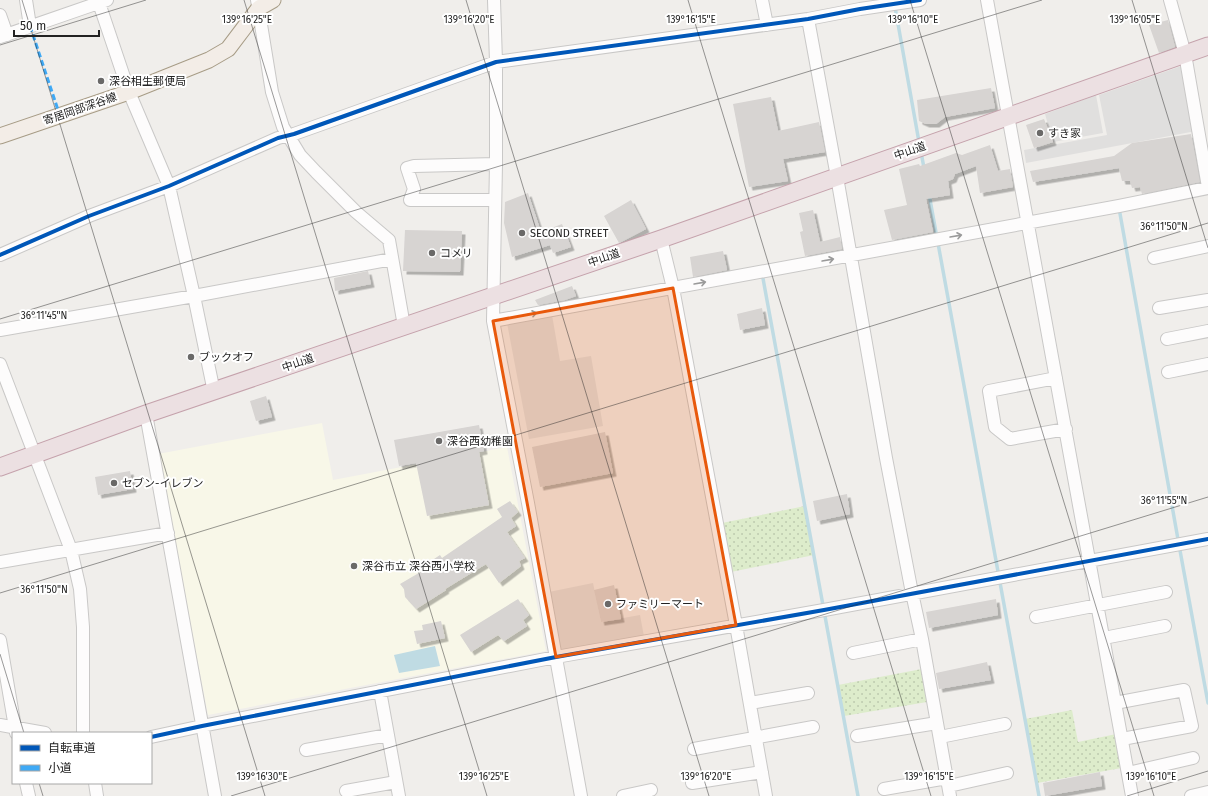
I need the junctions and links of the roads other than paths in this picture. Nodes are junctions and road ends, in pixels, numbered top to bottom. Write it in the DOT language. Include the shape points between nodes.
graph roads {
  1 [pos="26,0"];
  2 [pos="273,0"];
  3 [pos="494,0"];
  4 [pos="762,0"];
  5 [pos="920,0"];
  6 [pos="987,0"];
  7 [pos="1170,0"];
  8 [pos="101,1"];
  9 [pos="258,4"];
  10 [pos="859,4"];
  11 [pos="0,15"];
  12 [pos="808,19"];
  13 [pos="767,25"];
  14 [pos="30,26"];
  15 [pos="3,36"];
  16 [pos="1208,46"];
  17 [pos="1185,54"];
  18 [pos="496,62"];
  19 [pos="129,92"];
  20 [pos="1008,116"];
  21 [pos="0,136"];
  22 [pos="288,136"];
  23 [pos="496,164"];
  24 [pos="837,177"];
  25 [pos="170,186"];
  26 [pos="1208,188"];
  27 [pos="495,200"];
  28 [pos="1028,223"];
  29 [pos="661,239"];
  30 [pos="1208,246"];
  31 [pos="0,255"];
  32 [pos="850,256"];
  33 [pos="1154,258"];
  34 [pos="392,259"];
  35 [pos="673,288"];
  36 [pos="194,296"];
  37 [pos="493,296"];
  38 [pos="1208,300"];
  39 [pos="1159,308"];
  40 [pos="493,321"];
  41 [pos="404,326"];
  42 [pos="0,330"];
  43 [pos="1208,331"];
  44 [pos="1167,339"];
  45 [pos="0,364"];
  46 [pos="1208,364"];
  47 [pos="1168,372"];
  48 [pos="1056,378"];
  49 [pos="214,392"];
  50 [pos="146,414"];
  51 [pos="1066,429"];
  52 [pos="35,455"];
  53 [pos="0,467"];
  54 [pos="168,533"];
  55 [pos="1208,539"];
  56 [pos="71,550"];
  57 [pos="0,562"];
  58 [pos="1090,562"];
  59 [pos="1166,592"];
  60 [pos="912,593"];
  61 [pos="1098,606"];
  62 [pos="1036,617"];
  63 [pos="736,625"];
  64 [pos="1165,626"];
  65 [pos="1104,638"];
  66 [pos="922,639"];
  67 [pos="0,640"];
  68 [pos="853,653"];
  69 [pos="556,657"];
  70 [pos="380,691"];
  71 [pos="808,693"];
  72 [pos="750,703"];
  73 [pos="1115,703"];
  74 [pos="937,723"];
  75 [pos="1005,724"];
  76 [pos="0,725"];
  77 [pos="202,726"];
  78 [pos="813,727"];
  79 [pos="16,731"];
  80 [pos="30,732"];
  81 [pos="83,732"];
  82 [pos="388,735"];
  83 [pos="857,736"];
  84 [pos="152,737"];
  85 [pos="756,737"];
  86 [pos="940,737"];
  87 [pos="1122,739"];
  88 [pos="694,749"];
  89 [pos="306,750"];
  90 [pos="1194,758"];
  91 [pos="762,772"];
  92 [pos="1007,773"];
  93 [pos="1128,773"];
  94 [pos="396,782"];
  95 [pos="692,783"];
  96 [pos="26,784"];
  97 [pos="94,784"];
  98 [pos="949,787"];
  99 [pos="884,789"];
  100 [pos="651,790"];
  101 [pos="346,791"];
  102 [pos="1208,792"];
  103 [pos="29,796"];
  104 [pos="97,796"];
  105 [pos="215,796"];
  106 [pos="398,796"];
  107 [pos="581,796"];
  108 [pos="622,796"];
  109 [pos="766,796"];
  110 [pos="1132,796"];
  111 [pos="1191,796"];
  1 -- 14 [label="street"];
  2 -- 9 [label="main road, 寄居岡部深谷線"];
  3 -- 18 [label="street"];
  4 -- 13 [label="street"];
  5 -- 10 [label="street"];
  6 -- 20 [label="street"];
  7 -- 17 [label="street"];
  8 -- 14 [label="street"];
  8 -- 19 [label="street"];
  9 -- 19 [label="main road, 寄居岡部深谷線" via="228,49 209,60"];
  9 -- 22 [label="street" via="272,92"];
  10 -- 12 [label="street"];
  11 -- 15 [label="street"];
  12 -- 13 [label="street"];
  12 -- 24 [label="street"];
  13 -- 18 [label="street"];
  14 -- 15 [label="street"];
  16 -- 17 [label="highway, 中山道"];
  17 -- 20 [label="highway, 中山道"];
  17 -- 26 [label="street"];
  18 -- 22 [label="street"];
  18 -- 23 [label="street"];
  19 -- 21 [label="main road, 寄居岡部深谷線"];
  19 -- 25 [label="street"];
  20 -- 24 [label="highway, 中山道"];
  20 -- 28 [label="street"];
  22 -- 25 [label="street" via="278,138"];
  22 -- 34 [label="street" via="300,155 316,172 356,212 389,240"];
  23 -- 27 [label="street"];
  23 -- 27 [label="street" via="407,168 414,189 410,200"];
  24 -- 29 [label="highway, 中山道"];
  24 -- 32 [label="street"];
  25 -- 31 [label="street" via="89,216"];
  25 -- 36 [label="street"];
  26 -- 28 [label="street"];
  27 -- 37 [label="street"];
  32 -- 28 [label="street, one-way"];
  28 -- 48 [label="street"];
  29 -- 35 [label="street"];
  29 -- 37 [label="highway, 中山道"];
  30 -- 33 [label="street"];
  35 -- 32 [label="street, one-way"];
  32 -- 60 [label="street"];
  34 -- 36 [label="street"];
  34 -- 41 [label="street"];
  40 -- 35 [label="street, one-way"];
  35 -- 63 [label="street"];
  36 -- 42 [label="street"];
  36 -- 49 [label="street"];
  37 -- 40 [label="street"];
  37 -- 41 [label="highway, 中山道"];
  38 -- 39 [label="street"];
  40 -- 69 [label="street"];
  41 -- 49 [label="highway, 中山道"];
  43 -- 44 [label="street"];
  45 -- 52 [label="street"];
  46 -- 47 [label="street"];
  48 -- 51 [label="street"];
  48 -- 51 [label="street" via="989,391 995,427 1010,439"];
  49 -- 50 [label="highway, 中山道"];
  50 -- 52 [label="highway, 中山道"];
  50 -- 54 [label="street"];
  51 -- 58 [label="street"];
  52 -- 53 [label="highway, 中山道"];
  52 -- 56 [label="street"];
  54 -- 56 [label="street"];
  54 -- 77 [label="street"];
  55 -- 58 [label="street"];
  56 -- 57 [label="street"];
  56 -- 81 [label="street" via="80,589 83,627"];
  58 -- 60 [label="street"];
  58 -- 61 [label="street"];
  59 -- 61 [label="street"];
  60 -- 63 [label="street"];
  60 -- 66 [label="street"];
  61 -- 62 [label="street"];
  61 -- 65 [label="street"];
  63 -- 69 [label="street"];
  63 -- 72 [label="street"];
  64 -- 65 [label="street"];
  65 -- 73 [label="street"];
  66 -- 68 [label="street"];
  66 -- 74 [label="street"];
  67 -- 79 [label="street"];
  69 -- 70 [label="street"];
  69 -- 107 [label="street"];
  70 -- 77 [label="street"];
  70 -- 82 [label="street"];
  71 -- 72 [label="street"];
  72 -- 85 [label="street"];
  73 -- 87 [label="street"];
  73 -- 87 [label="street" via="1184,690 1192,726"];
  74 -- 83 [label="street"];
  74 -- 86 [label="street"];
  75 -- 86 [label="street"];
  76 -- 79 [label="street"];
  77 -- 84 [label="street"];
  77 -- 105 [label="street"];
  78 -- 85 [label="street"];
  79 -- 80 [label="street"];
  82 -- 89 [label="street"];
  82 -- 94 [label="street"];
  85 -- 88 [label="street"];
  85 -- 91 [label="street"];
  86 -- 98 [label="street"];
  87 -- 93 [label="street"];
  90 -- 93 [label="street"];
  91 -- 95 [label="street"];
  91 -- 109 [label="street"];
  92 -- 98 [label="street"];
  93 -- 110 [label="street"];
  94 -- 101 [label="street"];
  94 -- 106 [label="street"];
  96 -- 103 [label="street"];
  97 -- 104 [label="street"];
  98 -- 99 [label="street"];
  100 -- 108 [label="street"];
  102 -- 111 [label="street"];
}
